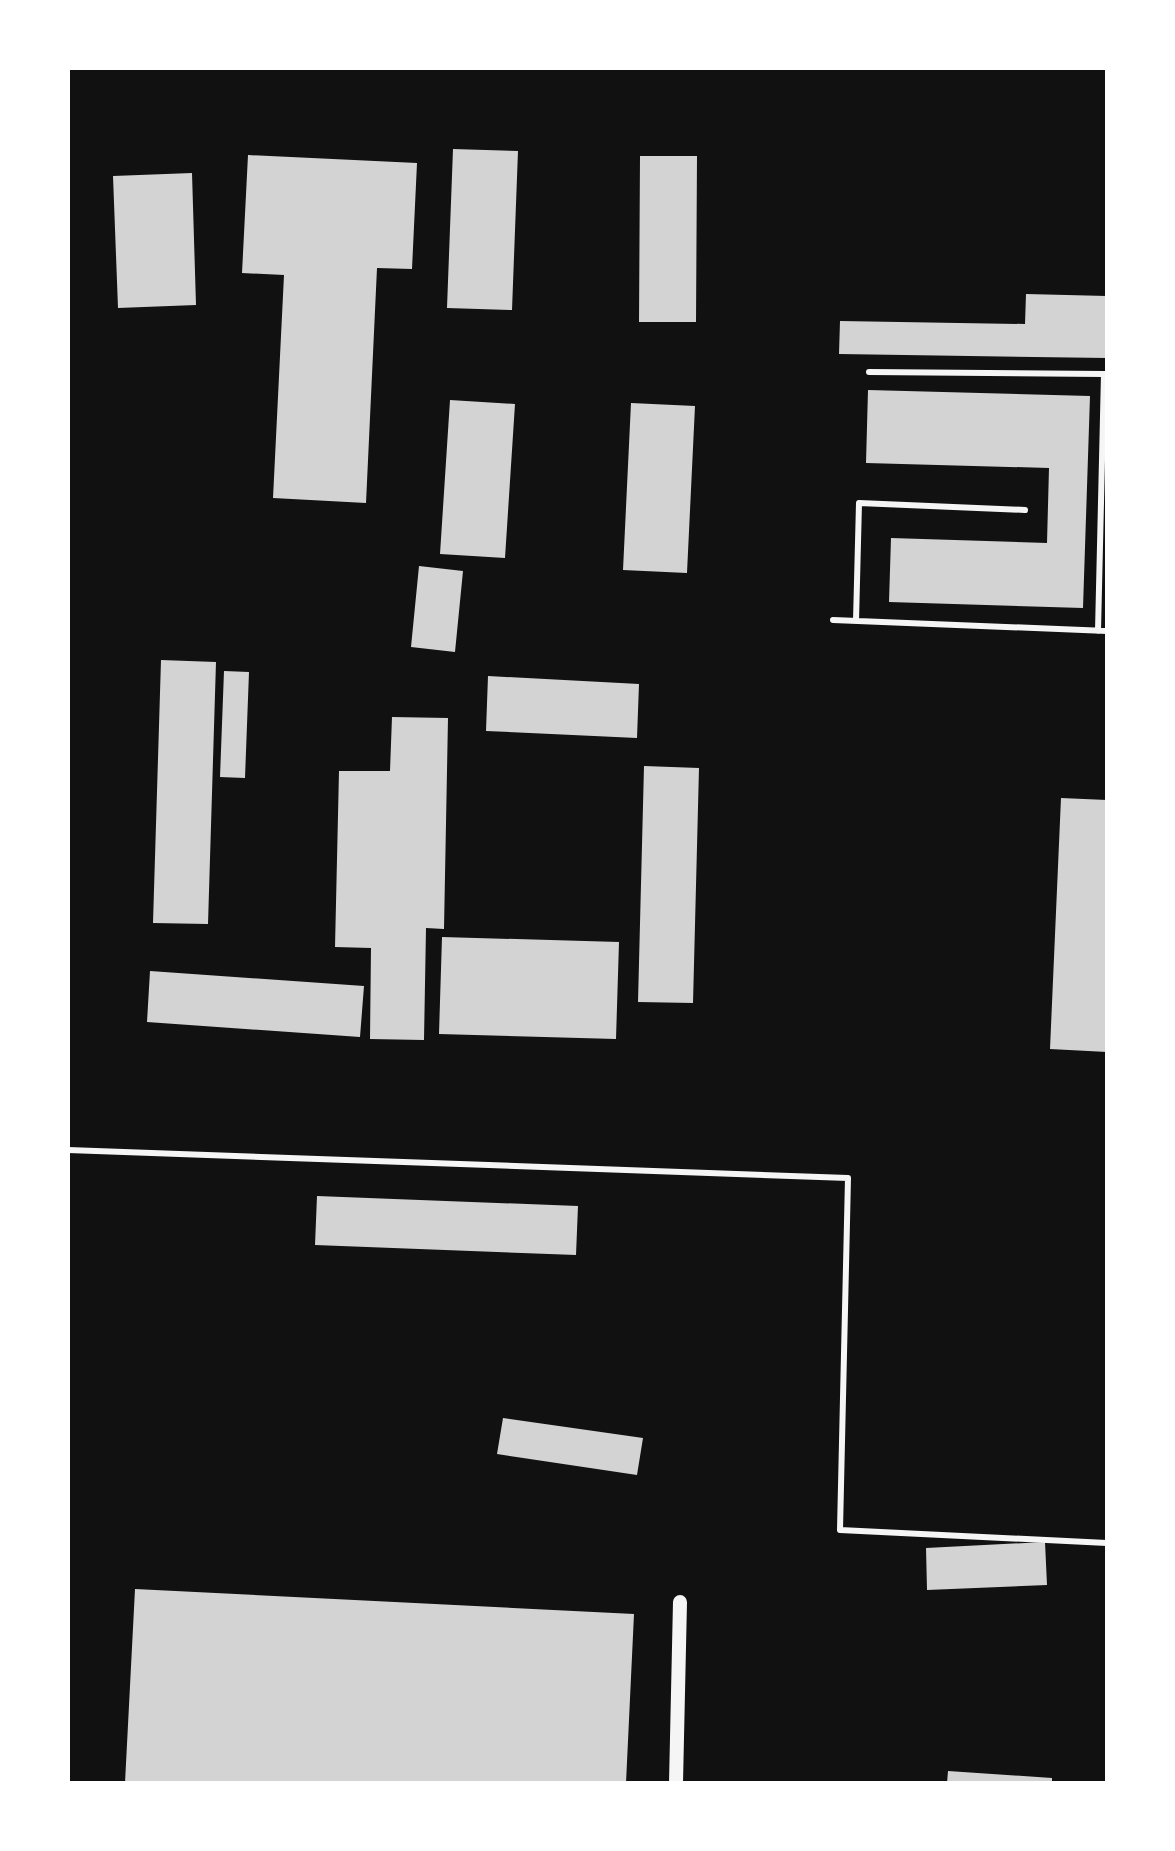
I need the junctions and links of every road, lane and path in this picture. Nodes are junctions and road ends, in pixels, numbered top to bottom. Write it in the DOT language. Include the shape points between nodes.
graph roads {
  1 [pos="869,372"];
  2 [pos="1105,374"];
  3 [pos="1025,510"];
  4 [pos="833,620"];
  5 [pos="856,621"];
  6 [pos="1098,631"];
  7 [pos="1107,631"];
  8 [pos="68,1150"];
  9 [pos="1107,1543"];
  10 [pos="680,1602"];
  11 [pos="676,1783"];
  1 -- 2 [label="lane"];
  2 -- 6 [label="lane"];
  3 -- 5 [label="lane" via="859,503"];
  4 -- 5 [label="lane"];
  5 -- 6 [label="lane"];
  6 -- 7 [label="lane"];
  8 -- 9 [label="lane" via="848,1178 840,1530"];
  10 -- 11 [label="street"];
}
